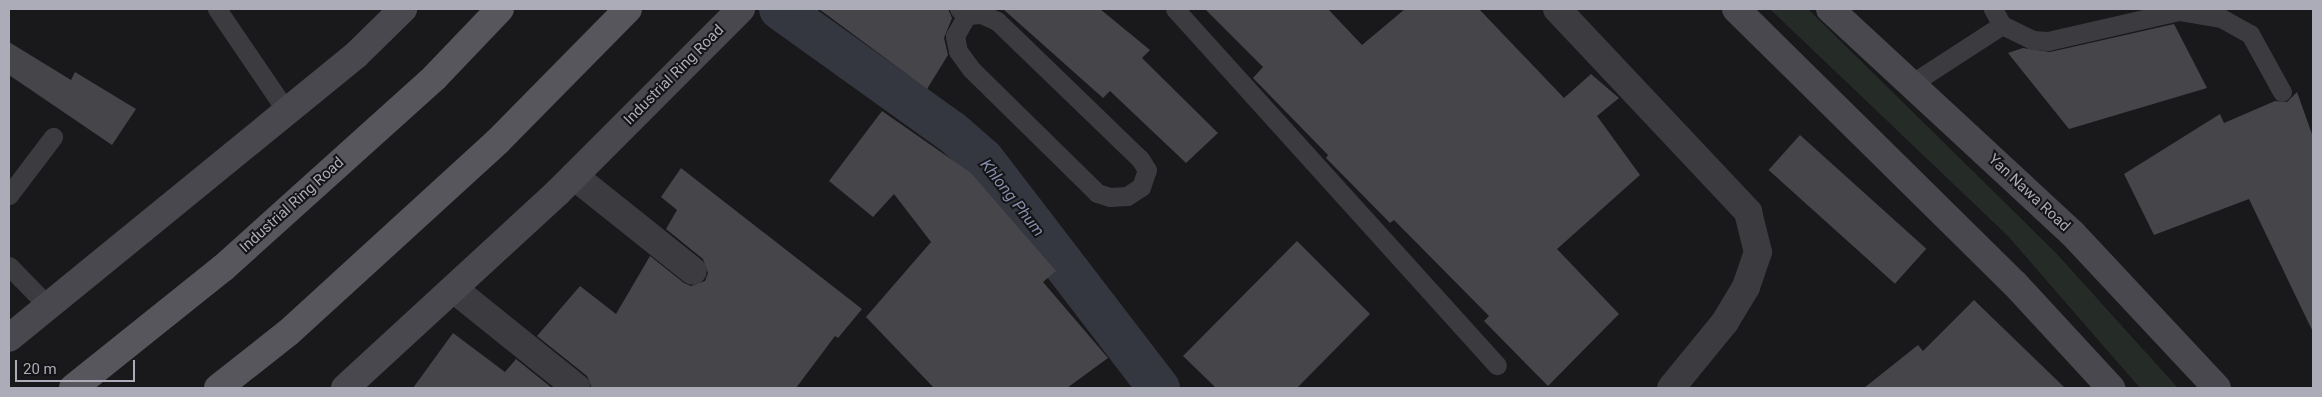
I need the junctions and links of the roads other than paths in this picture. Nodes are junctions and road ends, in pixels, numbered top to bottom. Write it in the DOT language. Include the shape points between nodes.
graph roads {
  1 [pos="217,9"];
  2 [pos="403,9"];
  3 [pos="500,9"];
  4 [pos="628,9"];
  5 [pos="741,9"];
  6 [pos="1175,9"];
  7 [pos="1557,9"];
  8 [pos="1736,9"];
  9 [pos="1830,9"];
  10 [pos="963,12"];
  11 [pos="1997,17"];
  12 [pos="1911,84"];
  13 [pos="2282,92"];
  14 [pos="288,112"];
  15 [pos="53,137"];
  16 [pos="574,176"];
  17 [pos="9,195"];
  18 [pos="9,266"];
  19 [pos="693,272"];
  20 [pos="455,290"];
  21 [pos="49,307"];
  22 [pos="9,338"];
  23 [pos="1497,365"];
  24 [pos="73,388"];
  25 [pos="218,388"];
  26 [pos="345,388"];
  27 [pos="577,388"];
  28 [pos="1671,388"];
  29 [pos="2111,388"];
  30 [pos="2217,388"];
  1 -- 14 [label="lane"];
  2 -- 14 [label="main road" via="356,55"];
  3 -- 24 [label="main road, Industrial Ring Road" via="434,78 222,268"];
  4 -- 25 [label="main road" via="498,141 289,332"];
  5 -- 16 [label="main road, Industrial Ring Road"];
  6 -- 23 [label="lane"];
  7 -- 28 [label="street" via="1748,212 1758,252 1746,287 1725,322"];
  8 -- 29 [label="main road" via="2015,284"];
  9 -- 12 [label="main road, Yan Nawa Road"];
  10 -- 10 [label="lane" via="981,14 998,21 1140,159 1147,170 1141,187 1127,196 1110,197 1097,193 978,76 958,51 955,36"];
  11 -- 12 [label="lane"];
  11 -- 13 [label="lane" via="2033,40 2048,41 2179,11 2221,18 2250,34"];
  12 -- 30 [label="main road, Yan Nawa Road" via="2072,234"];
  14 -- 21 [label="main road"];
  15 -- 17 [label="lane"];
  16 -- 19 [label="street"];
  16 -- 20 [label="main road, Industrial Ring Road"];
  18 -- 21 [label="lane"];
  20 -- 26 [label="main road, Industrial Ring Road"];
  20 -- 27 [label="street"];
  21 -- 22 [label="main road"];
}
